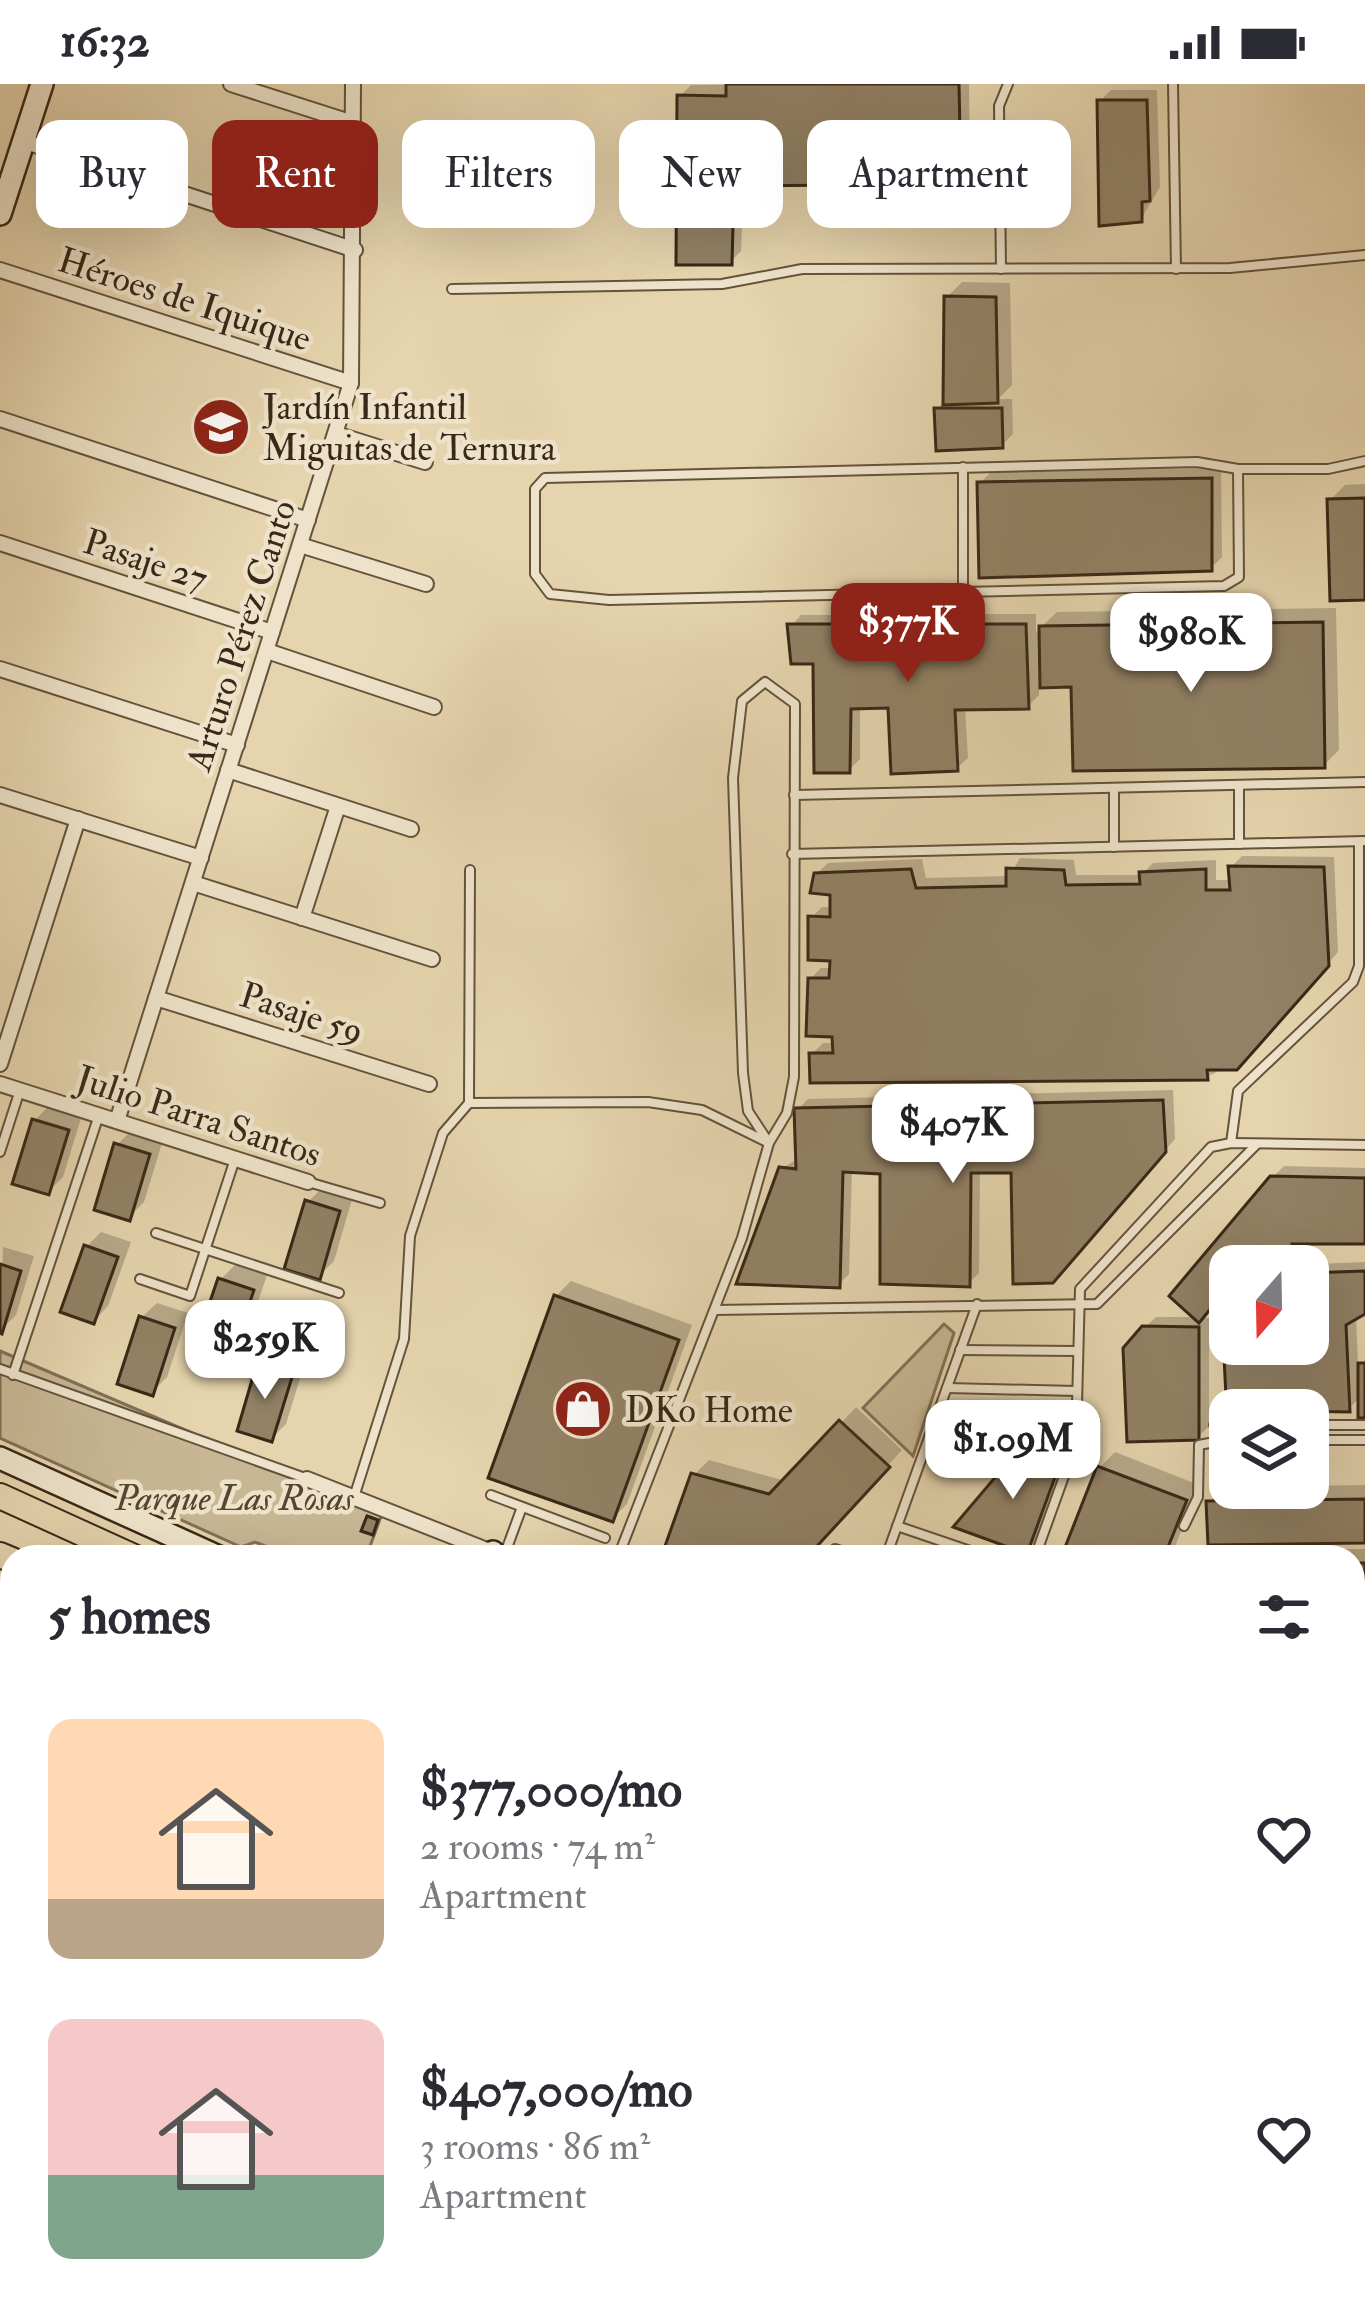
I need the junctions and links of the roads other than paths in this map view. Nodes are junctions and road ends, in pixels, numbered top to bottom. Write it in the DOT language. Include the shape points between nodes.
graph roads {
  1 [pos="42,84"];
  2 [pos="231,84"];
  3 [pos="353,84"];
  4 [pos="1008,84"];
  5 [pos="1173,84"];
  6 [pos="341,120"];
  7 [pos="353,120"];
  8 [pos="23,141"];
  9 [pos="0,214"];
  10 [pos="355,228"];
  11 [pos="355,250"];
  12 [pos="1365,255"];
  13 [pos="1001,269"];
  14 [pos="1176,269"];
  15 [pos="0,270"];
  16 [pos="452,289"];
  17 [pos="351,382"];
  18 [pos="0,419"];
  19 [pos="336,434"];
  20 [pos="1365,461"];
  21 [pos="425,462"];
  22 [pos="963,467"];
  23 [pos="1238,469"];
  24 [pos="308,520"];
  25 [pos="0,543"];
  26 [pos="300,545"];
  27 [pos="426,584"];
  28 [pos="963,592"];
  29 [pos="272,632"];
  30 [pos="267,651"];
  31 [pos="0,669"];
  32 [pos="434,707"];
  33 [pos="237,745"];
  34 [pos="228,770"];
  35 [pos="1365,782"];
  36 [pos="1239,786"];
  37 [pos="1114,788"];
  38 [pos="0,795"];
  39 [pos="794,795"];
  40 [pos="338,806"];
  41 [pos="78,819"];
  42 [pos="411,829"];
  43 [pos="1362,842"];
  44 [pos="1238,844"];
  45 [pos="1114,847"];
  46 [pos="792,854"];
  47 [pos="201,858"];
  48 [pos="470,870"];
  49 [pos="193,883"];
  50 [pos="302,918"];
  51 [pos="432,959"];
  52 [pos="156,998"];
  53 [pos="0,1064"];
  54 [pos="0,1084"];
  55 [pos="429,1084"];
  56 [pos="20,1090"];
  57 [pos="469,1103"];
  58 [pos="99,1115"];
  59 [pos="117,1121"];
  60 [pos="769,1143"];
  61 [pos="1231,1143"];
  62 [pos="1257,1144"];
  63 [pos="1365,1145"];
  64 [pos="0,1152"];
  65 [pos="235,1159"];
  66 [pos="308,1182"];
  67 [pos="380,1203"];
  68 [pos="156,1233"];
  69 [pos="205,1249"];
  70 [pos="140,1279"];
  71 [pos="339,1293"];
  72 [pos="976,1304"];
  73 [pos="1079,1304"];
  74 [pos="715,1310"];
  75 [pos="960,1350"];
  76 [pos="1076,1351"];
  77 [pos="0,1370"];
  78 [pos="14,1375"];
  79 [pos="946,1388"];
  80 [pos="1076,1391"];
  81 [pos="1329,1425"];
  82 [pos="1365,1425"];
  83 [pos="932,1430"];
  84 [pos="1077,1433"];
  85 [pos="1209,1439"];
  86 [pos="1329,1439"];
  87 [pos="1365,1440"];
  88 [pos="0,1458"];
  89 [pos="307,1479"];
  90 [pos="355,1494"];
  91 [pos="491,1495"];
  92 [pos="0,1496"];
  93 [pos="522,1507"];
  94 [pos="897,1526"];
  95 [pos="1184,1526"];
  96 [pos="605,1538"];
  97 [pos="108,1545"];
  98 [pos="193,1545"];
  99 [pos="476,1545"];
  100 [pos="505,1545"];
  101 [pos="623,1545"];
  102 [pos="890,1545"];
  103 [pos="953,1545"];
  104 [pos="1039,1545"];
  1 -- 8 [label="main road"];
  2 -- 6 [label="street"];
  3 -- 7 [label="street, Arturo Pérez Canto"];
  4 -- 13 [label="lane" via="1000,106"];
  5 -- 14 [label="lane"];
  8 -- 9 [label="main road"];
  8 -- 11 [label="street"];
  10 -- 11 [label="street, Arturo Pérez Canto"];
  11 -- 17 [label="street, Arturo Pérez Canto"];
  12 -- 14 [label="lane"];
  13 -- 14 [label="lane"];
  13 -- 16 [label="lane" via="802,269 722,284"];
  15 -- 17 [label="street, Héroes de Iquique"];
  17 -- 19 [label="street, Arturo Pérez Canto"];
  18 -- 24 [label="street"];
  19 -- 21 [label="street"];
  19 -- 24 [label="street, Arturo Pérez Canto"];
  20 -- 23 [label="lane"];
  22 -- 23 [label="lane" via="1197,462"];
  22 -- 28 [label="lane"];
  22 -- 28 [label="lane" via="545,478 535,489 535,574 562,598"];
  23 -- 28 [label="lane" via="1234,584"];
  24 -- 26 [label="street, Arturo Pérez Canto"];
  25 -- 29 [label="street, Pasaje 27"];
  26 -- 27 [label="street"];
  26 -- 29 [label="street, Arturo Pérez Canto"];
  29 -- 30 [label="street, Arturo Pérez Canto"];
  30 -- 32 [label="street"];
  30 -- 33 [label="street, Arturo Pérez Canto"];
  31 -- 33 [label="street"];
  33 -- 34 [label="street, Arturo Pérez Canto"];
  34 -- 40 [label="street"];
  34 -- 47 [label="street, Arturo Pérez Canto"];
  35 -- 36 [label="lane"];
  36 -- 37 [label="lane"];
  36 -- 44 [label="lane"];
  37 -- 39 [label="lane"];
  37 -- 45 [label="lane"];
  38 -- 41 [label="street"];
  39 -- 46 [label="lane"];
  39 -- 60 [label="lane" via="795,704 765,682 742,701 736,724 736,891 748,1111"];
  40 -- 42 [label="street"];
  40 -- 50 [label="street"];
  41 -- 47 [label="street"];
  41 -- 53 [label="street"];
  43 -- 44 [label="lane"];
  43 -- 61 [label="lane" via="1353,982 1238,1091"];
  44 -- 45 [label="lane"];
  45 -- 46 [label="lane"];
  46 -- 60 [label="lane" via="794,1078 787,1113"];
  47 -- 49 [label="street, Arturo Pérez Canto"];
  48 -- 57 [label="lane"];
  49 -- 50 [label="street"];
  49 -- 52 [label="street, Arturo Pérez Canto"];
  50 -- 51 [label="street"];
  52 -- 55 [label="street, Pasaje 59"];
  52 -- 59 [label="street, Arturo Pérez Canto"];
  54 -- 56 [label="street, Julio Parra Santos"];
  56 -- 58 [label="street, Julio Parra Santos"];
  56 -- 64 [label="lane"];
  57 -- 60 [label="lane" via="666,1105 702,1110"];
  57 -- 90 [label="lane" via="443,1133 410,1236 404,1339"];
  58 -- 59 [label="street, Julio Parra Santos"];
  58 -- 78 [label="lane"];
  59 -- 65 [label="street, Julio Parra Santos"];
  60 -- 74 [label="lane"];
  61 -- 62 [label="lane"];
  61 -- 73 [label="lane" via="1197,1159 1083,1283"];
  62 -- 63 [label="lane"];
  62 -- 73 [label="lane" via="1106,1301"];
  65 -- 66 [label="street, Julio Parra Santos"];
  65 -- 69 [label="lane"];
  66 -- 67 [label="lane, Julio Parra Santos"];
  68 -- 69 [label="lane"];
  69 -- 70 [label="lane" via="190,1295"];
  69 -- 71 [label="lane"];
  72 -- 73 [label="lane"];
  72 -- 74 [label="lane"];
  72 -- 75 [label="lane"];
  73 -- 76 [label="lane"];
  74 -- 101 [label="lane"];
  75 -- 76 [label="lane"];
  75 -- 79 [label="lane"];
  76 -- 80 [label="lane"];
  77 -- 78 [label="lane"];
  78 -- 89 [label="lane"];
  79 -- 80 [label="lane"];
  79 -- 83 [label="lane"];
  80 -- 84 [label="lane"];
  81 -- 82 [label="lane"];
  83 -- 84 [label="lane"];
  83 -- 94 [label="lane"];
  84 -- 104 [label="lane"];
  85 -- 95 [label="lane" via="1199,1445 1198,1497"];
  86 -- 87 [label="lane"];
  88 -- 98 [label="main road"];
  89 -- 90 [label="street"];
  90 -- 99 [label="street"];
  91 -- 93 [label="lane"];
  92 -- 97 [label="highway"];
  93 -- 96 [label="lane"];
  93 -- 100 [label="lane"];
  94 -- 102 [label="lane"];
  94 -- 103 [label="lane"];
}
